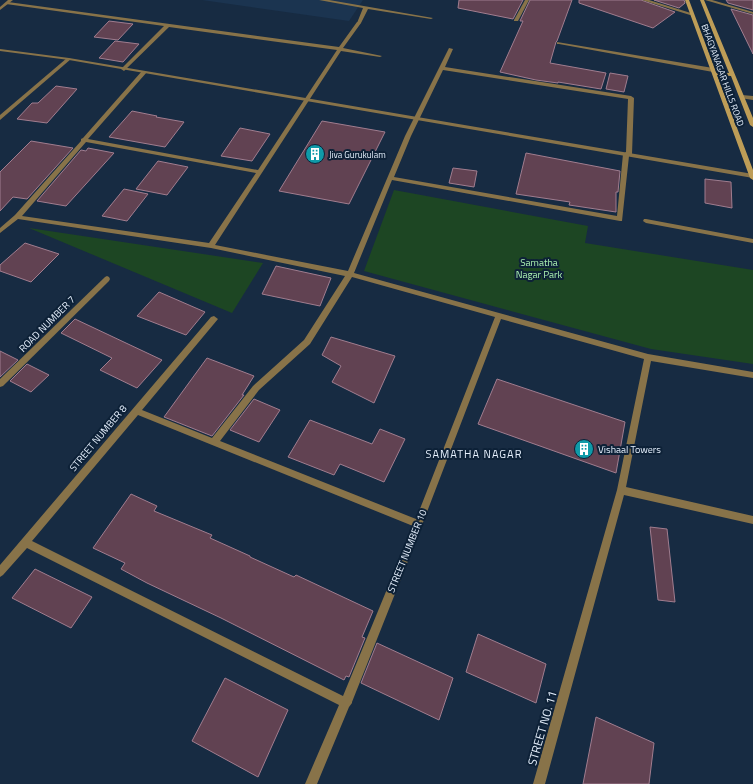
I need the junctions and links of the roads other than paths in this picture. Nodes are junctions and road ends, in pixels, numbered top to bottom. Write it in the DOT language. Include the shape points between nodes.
graph roads {
  1 [pos="321,0"];
  2 [pos="527,0"];
  3 [pos="644,0"];
  4 [pos="687,0"];
  5 [pos="702,0"];
  6 [pos="707,0"];
  7 [pos="9,2"];
  8 [pos="719,2"];
  9 [pos="365,7"];
  10 [pos="0,9"];
  11 [pos="753,13"];
  12 [pos="692,14"];
  13 [pos="431,18"];
  14 [pos="516,20"];
  15 [pos="167,26"];
  16 [pos="559,43"];
  17 [pos="340,49"];
  18 [pos="451,49"];
  19 [pos="0,50"];
  20 [pos="380,56"];
  21 [pos="69,59"];
  22 [pos="442,68"];
  23 [pos="124,69"];
  24 [pos="144,72"];
  25 [pos="714,72"];
  26 [pos="732,74"];
  27 [pos="742,98"];
  28 [pos="753,98"];
  29 [pos="306,100"];
  30 [pos="0,118"];
  31 [pos="416,119"];
  32 [pos="753,125"];
  33 [pos="83,140"];
  34 [pos="628,154"];
  35 [pos="259,172"];
  36 [pos="753,177"];
  37 [pos="391,178"];
  38 [pos="17,217"];
  39 [pos="646,221"];
  40 [pos="0,231"];
  41 [pos="753,241"];
  42 [pos="211,246"];
  43 [pos="350,274"];
  44 [pos="107,279"];
  45 [pos="499,315"];
  46 [pos="214,319"];
  47 [pos="648,357"];
  48 [pos="753,375"];
  49 [pos="0,384"];
  50 [pos="136,411"];
  51 [pos="214,442"];
  52 [pos="621,490"];
  53 [pos="753,520"];
  54 [pos="418,524"];
  55 [pos="25,542"];
  56 [pos="0,572"];
  57 [pos="347,703"];
  58 [pos="311,784"];
  59 [pos="539,784"];
  1 -- 9 [label="street"];
  2 -- 14 [label="street"];
  3 -- 12 [label="street"];
  4 -- 12 [label="main road, BHAGYANAGAR HILLS ROAD"];
  5 -- 26 [label="main road, BHAGYANAGAR HILLS ROAD"];
  6 -- 8 [label="street"];
  7 -- 10 [label="street"];
  7 -- 15 [label="street"];
  8 -- 11 [label="street"];
  9 -- 13 [label="street"];
  9 -- 17 [label="street" via="359,23"];
  12 -- 25 [label="main road, BHAGYANAGAR HILLS ROAD"];
  15 -- 17 [label="street"];
  15 -- 23 [label="street"];
  16 -- 25 [label="street"];
  17 -- 20 [label="street"];
  17 -- 29 [label="street"];
  18 -- 22 [label="street"];
  19 -- 21 [label="street"];
  21 -- 23 [label="street"];
  21 -- 30 [label="street"];
  22 -- 31 [label="street"];
  22 -- 34 [label="street" via="631,98"];
  23 -- 24 [label="street"];
  24 -- 29 [label="street"];
  24 -- 33 [label="street"];
  25 -- 26 [label="main road"];
  25 -- 36 [label="main road, BHAGYANAGAR HILLS ROAD"];
  26 -- 27 [label="main road, BHAGYANAGAR HILLS ROAD"];
  27 -- 28 [label="street"];
  27 -- 32 [label="main road, BHAGYANAGAR HILLS ROAD"];
  29 -- 31 [label="street"];
  29 -- 35 [label="street"];
  31 -- 34 [label="street"];
  31 -- 37 [label="street"];
  33 -- 35 [label="street"];
  33 -- 38 [label="street"];
  34 -- 36 [label="street"];
  34 -- 37 [label="street" via="620,219"];
  35 -- 42 [label="street"];
  37 -- 43 [label="street"];
  38 -- 40 [label="street"];
  38 -- 42 [label="street"];
  39 -- 41 [label="street"];
  42 -- 43 [label="street"];
  43 -- 45 [label="street"];
  43 -- 51 [label="street" via="307,342 256,388"];
  44 -- 49 [label="street, ROAD NUMBER 7"];
  45 -- 47 [label="street"];
  45 -- 54 [label="street, STREET NUMBER 10"];
  46 -- 50 [label="street, STREET NUMBER 8"];
  47 -- 48 [label="street"];
  47 -- 52 [label="street, STREET NO. 11"];
  50 -- 51 [label="street"];
  50 -- 55 [label="street, STREET NUMBER 8"];
  51 -- 54 [label="street"];
  52 -- 53 [label="street"];
  52 -- 59 [label="street, STREET NO. 11"];
  54 -- 57 [label="street, STREET NUMBER 10"];
  55 -- 56 [label="street, STREET NUMBER 8"];
  55 -- 57 [label="street"];
  57 -- 58 [label="street, STREET NUMBER 10"];
}
